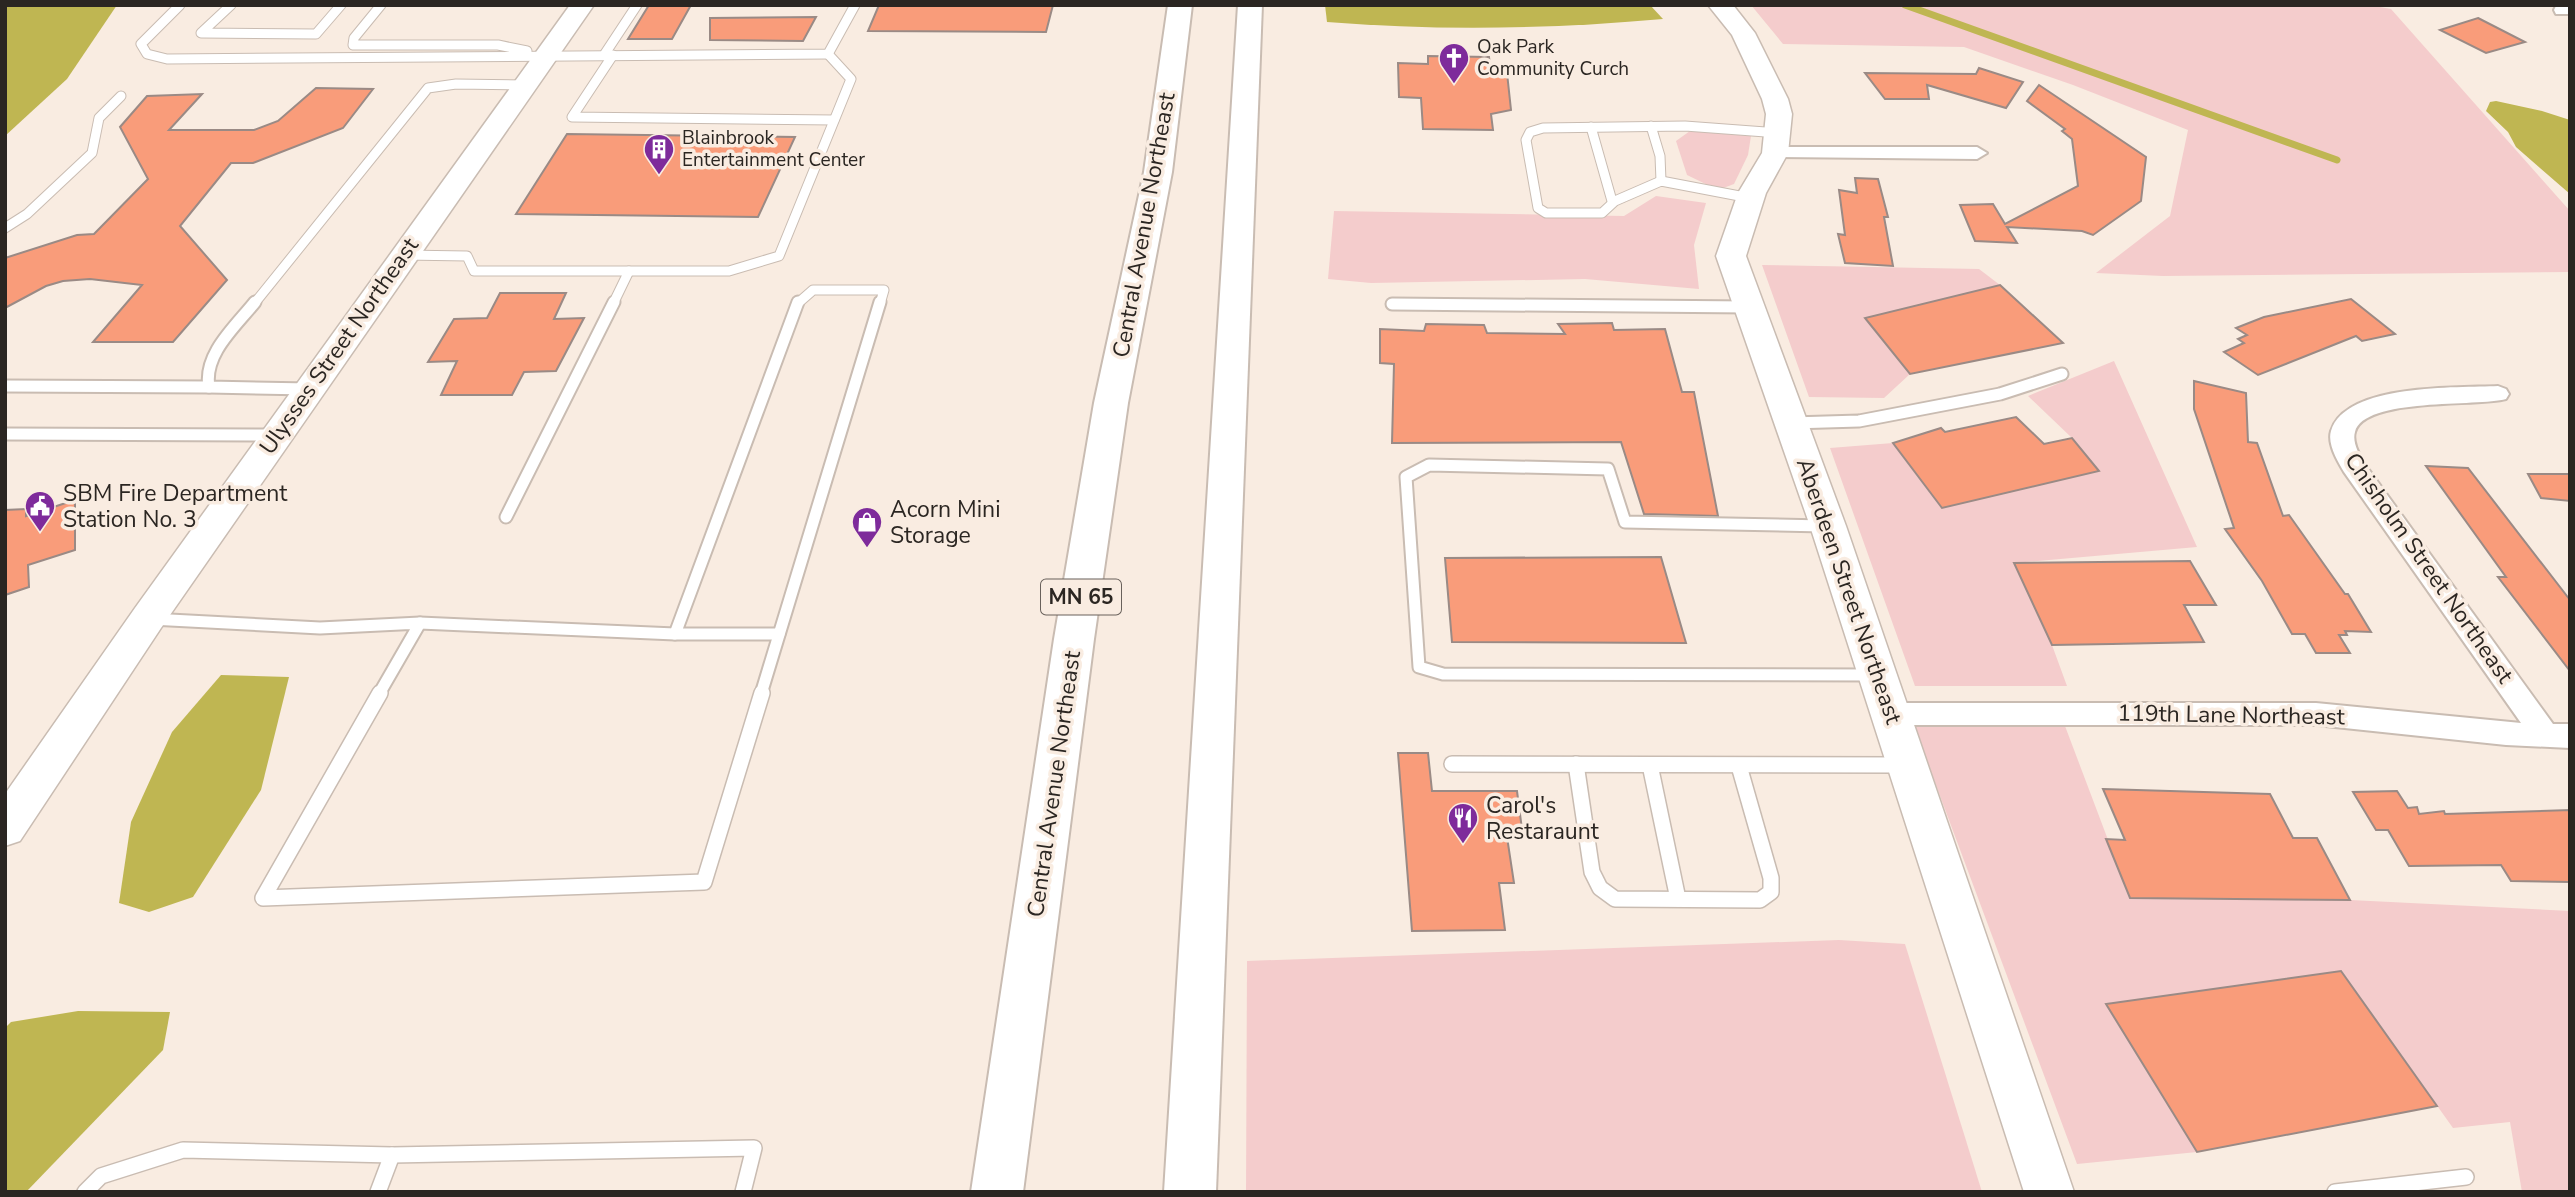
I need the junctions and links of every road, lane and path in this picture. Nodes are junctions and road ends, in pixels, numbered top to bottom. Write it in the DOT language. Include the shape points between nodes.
graph roads {
  1 [pos="180,5"];
  2 [pos="231,5"];
  3 [pos="341,5"];
  4 [pos="381,5"];
  5 [pos="582,5"];
  6 [pos="637,5"];
  7 [pos="855,5"];
  8 [pos="1180,5"];
  9 [pos="1250,5"];
  10 [pos="1720,5"];
  11 [pos="828,54"];
  12 [pos="545,55"];
  13 [pos="609,55"];
  14 [pos="525,85"];
  15 [pos="121,96"];
  16 [pos="834,120"];
  17 [pos="1651,126"];
  18 [pos="1591,127"];
  19 [pos="1777,143"];
  20 [pos="1977,153"];
  21 [pos="1661,181"];
  22 [pos="1750,198"];
  23 [pos="1612,201"];
  24 [pos="5,228"];
  25 [pos="404,255"];
  26 [pos="629,271"];
  27 [pos="1392,304"];
  28 [pos="1750,307"];
  29 [pos="2063,374"];
  30 [pos="5,386"];
  31 [pos="209,387"];
  32 [pos="309,389"];
  33 [pos="2498,394"];
  34 [pos="1792,423"];
  35 [pos="5,434"];
  36 [pos="277,435"];
  37 [pos="506,517"];
  38 [pos="1828,526"];
  39 [pos="148,618"];
  40 [pos="420,623"];
  41 [pos="675,634"];
  42 [pos="779,634"];
  43 [pos="1877,676"];
  44 [pos="1891,714"];
  45 [pos="2558,736"];
  46 [pos="1452,764"];
  47 [pos="1576,764"];
  48 [pos="1650,765"];
  49 [pos="1909,765"];
  50 [pos="1740,766"];
  51 [pos="5,828"];
  52 [pos="1678,899"];
  53 [pos="392,1155"];
  54 [pos="2466,1177"];
  55 [pos="85,1192"];
  56 [pos="377,1192"];
  57 [pos="743,1192"];
  58 [pos="997,1192"];
  59 [pos="1190,1192"];
  60 [pos="2049,1192"];
  61 [pos="2335,1192"];
  1 -- 12 [label="lane" via="141,44 150,57 467,59"];
  2 -- 3 [label="lane" via="201,33 316,34"];
  4 -- 12 [label="lane" via="353,45 498,45"];
  5 -- 12 [label="street, Ulysses Street Northeast"];
  6 -- 13 [label="lane"];
  7 -- 11 [label="lane"];
  8 -- 58 [label="highway, Central Avenue Northeast / MN 65" via="1158,172 1111,403 1074,639"];
  9 -- 59 [label="highway"];
  10 -- 19 [label="street" via="1743,33 1775,99"];
  11 -- 13 [label="lane"];
  11 -- 16 [label="lane" via="850,79"];
  12 -- 13 [label="lane"];
  12 -- 14 [label="street, Ulysses Street Northeast"];
  13 -- 16 [label="lane" via="572,117"];
  14 -- 25 [label="street, Ulysses Street Northeast"];
  14 -- 31 [label="lane" via="428,88 210,359 205,372"];
  15 -- 24 [label="lane" via="99,118 92,153 27,214"];
  16 -- 26 [label="lane" via="779,256 729,271"];
  17 -- 18 [label="lane"];
  17 -- 19 [label="lane" via="1685,126"];
  17 -- 21 [label="lane"];
  18 -- 23 [label="lane"];
  18 -- 23 [label="lane" via="1530,132 1526,140 1538,208 1546,213 1602,213"];
  19 -- 20 [label="street"];
  19 -- 22 [label="street, Aberdeen Street Northeast"];
  21 -- 22 [label="lane"];
  21 -- 23 [label="lane" via="1651,190"];
  22 -- 28 [label="street, Aberdeen Street Northeast" via="1731,256"];
  25 -- 26 [label="lane" via="467,256 474,271"];
  25 -- 32 [label="street, Ulysses Street Northeast"];
  26 -- 37 [label="lane"];
  27 -- 28 [label="lane"];
  28 -- 34 [label="street, Aberdeen Street Northeast"];
  29 -- 34 [label="lane" via="2000,394 1859,421"];
  30 -- 31 [label="lane"];
  31 -- 32 [label="lane"];
  32 -- 36 [label="street, Ulysses Street Northeast"];
  33 -- 45 [label="street, Chisholm Street Northeast" via="2371,405 2351,415 2343,429 2343,443 2353,466"];
  34 -- 38 [label="street, Aberdeen Street Northeast"];
  35 -- 36 [label="lane"];
  36 -- 39 [label="street, Ulysses Street Northeast"];
  38 -- 43 [label="street, Aberdeen Street Northeast"];
  38 -- 43 [label="lane" via="1638,524 1625,522 1608,469 1429,465 1406,477 1419,667 1443,674"];
  39 -- 40 [label="lane" via="263,626"];
  39 -- 51 [label="street, Ulysses Street Northeast"];
  40 -- 41 [label="lane"];
  40 -- 42 [label="lane" via="263,898 704,882"];
  41 -- 42 [label="lane"];
  41 -- 42 [label="lane" via="798,302 813,290 884,290"];
  43 -- 44 [label="street, Aberdeen Street Northeast"];
  44 -- 45 [label="street, 119th Lane Northeast" via="2316,714 2479,733"];
  44 -- 49 [label="street, Aberdeen Street Northeast"];
  46 -- 47 [label="lane"];
  47 -- 48 [label="lane"];
  47 -- 52 [label="lane" via="1592,872 1600,888 1615,899"];
  48 -- 50 [label="lane"];
  48 -- 52 [label="lane"];
  49 -- 50 [label="lane"];
  49 -- 60 [label="street, Aberdeen Street Northeast"];
  50 -- 52 [label="lane" via="1771,892 1760,900"];
  53 -- 55 [label="lane" via="183,1150 101,1176"];
  53 -- 56 [label="lane"];
  53 -- 57 [label="lane" via="754,1148"];
  54 -- 61 [label="lane"];
}
